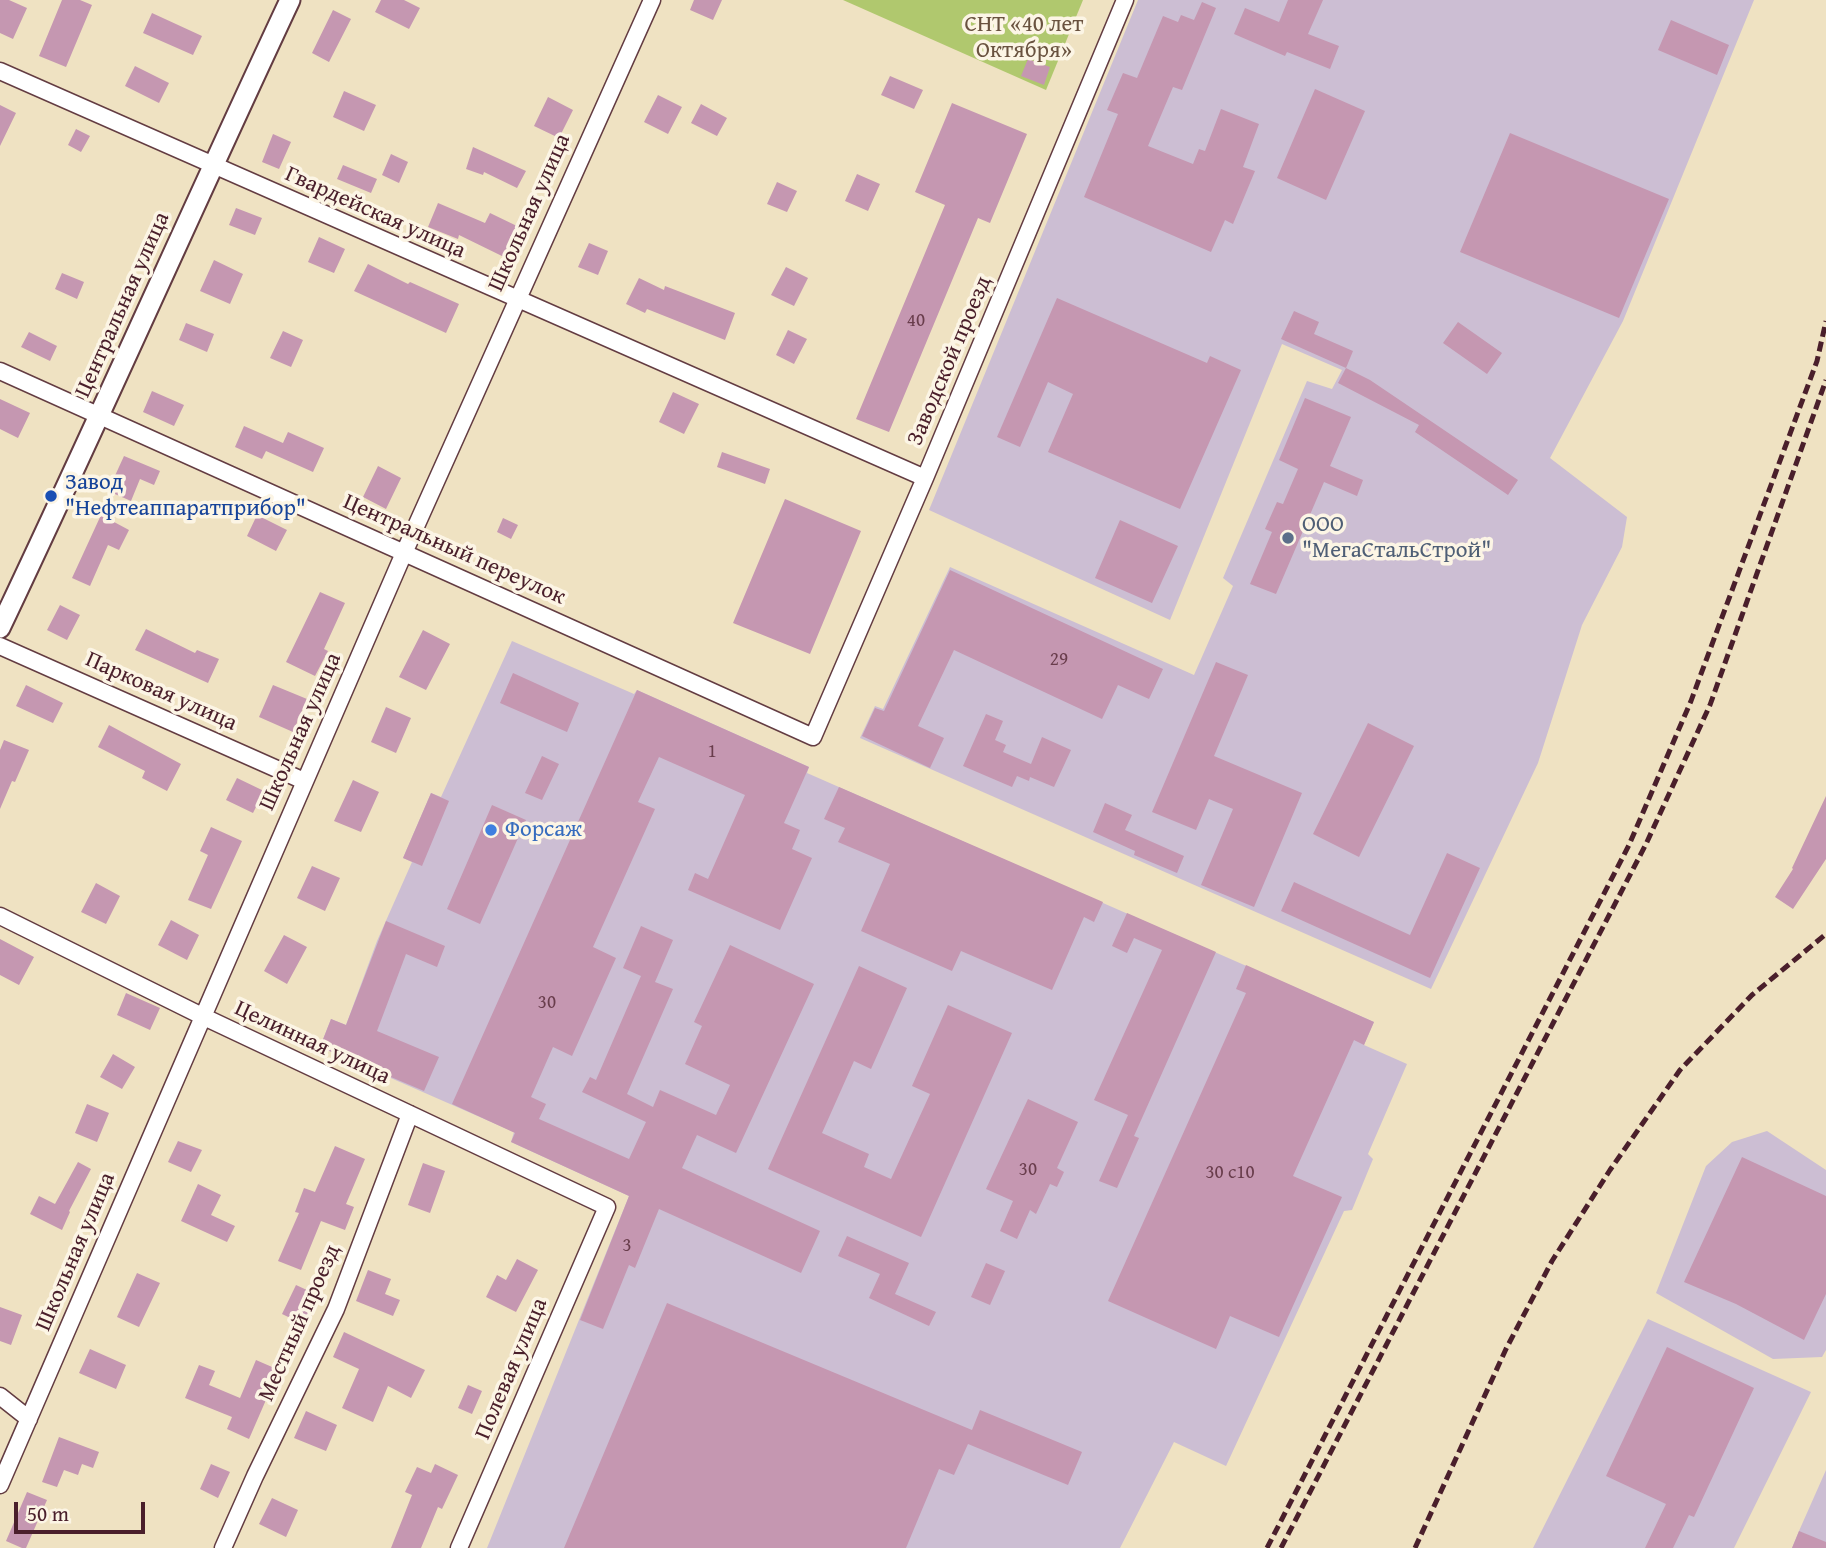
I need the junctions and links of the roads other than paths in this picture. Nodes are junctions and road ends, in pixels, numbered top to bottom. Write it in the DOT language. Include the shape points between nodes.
graph roads {
  1 [pos="290,0"];
  2 [pos="652,0"];
  3 [pos="1125,0"];
  4 [pos="0,71"];
  5 [pos="212,166"];
  6 [pos="516,299"];
  7 [pos="0,371"];
  8 [pos="101,415"];
  9 [pos="925,478"];
  10 [pos="404,553"];
  11 [pos="0,628"];
  12 [pos="0,646"];
  13 [pos="813,737"];
  14 [pos="304,781"];
  15 [pos="0,916"];
  16 [pos="202,1016"];
  17 [pos="410,1114"];
  18 [pos="607,1207"];
  19 [pos="0,1396"];
  20 [pos="29,1419"];
  21 [pos="0,1485"];
  22 [pos="223,1548"];
  23 [pos="460,1548"];
  1 -- 5 [label="street, Центральная улица"];
  2 -- 6 [label="street, Школьная улица"];
  3 -- 9 [label="street, Заводской проезд"];
  4 -- 5 [label="street, Гвардейская улица"];
  5 -- 6 [label="street, Гвардейская улица"];
  5 -- 8 [label="street, Центральная улица"];
  6 -- 9 [label="street, Гвардейская улица"];
  6 -- 10 [label="street, Школьная улица"];
  7 -- 8 [label="street, Центральный переулок"];
  8 -- 10 [label="street, Центральный переулок"];
  8 -- 11 [label="street, Центральная улица"];
  9 -- 13 [label="street, Заводской проезд"];
  10 -- 13 [label="street, Центральный переулок"];
  10 -- 14 [label="street, Школьная улица"];
  12 -- 14 [label="street, Парковая улица"];
  14 -- 16 [label="street, Школьная улица"];
  15 -- 16 [label="street, Целинная улица"];
  16 -- 17 [label="street, Целинная улица"];
  16 -- 20 [label="street, Школьная улица"];
  17 -- 18 [label="street, Целинная улица"];
  17 -- 22 [label="street, Местный проезд" via="336,1309"];
  18 -- 23 [label="street, Полевая улица"];
  19 -- 20 [label="street"];
  20 -- 21 [label="street, Школьная улица"];
}
